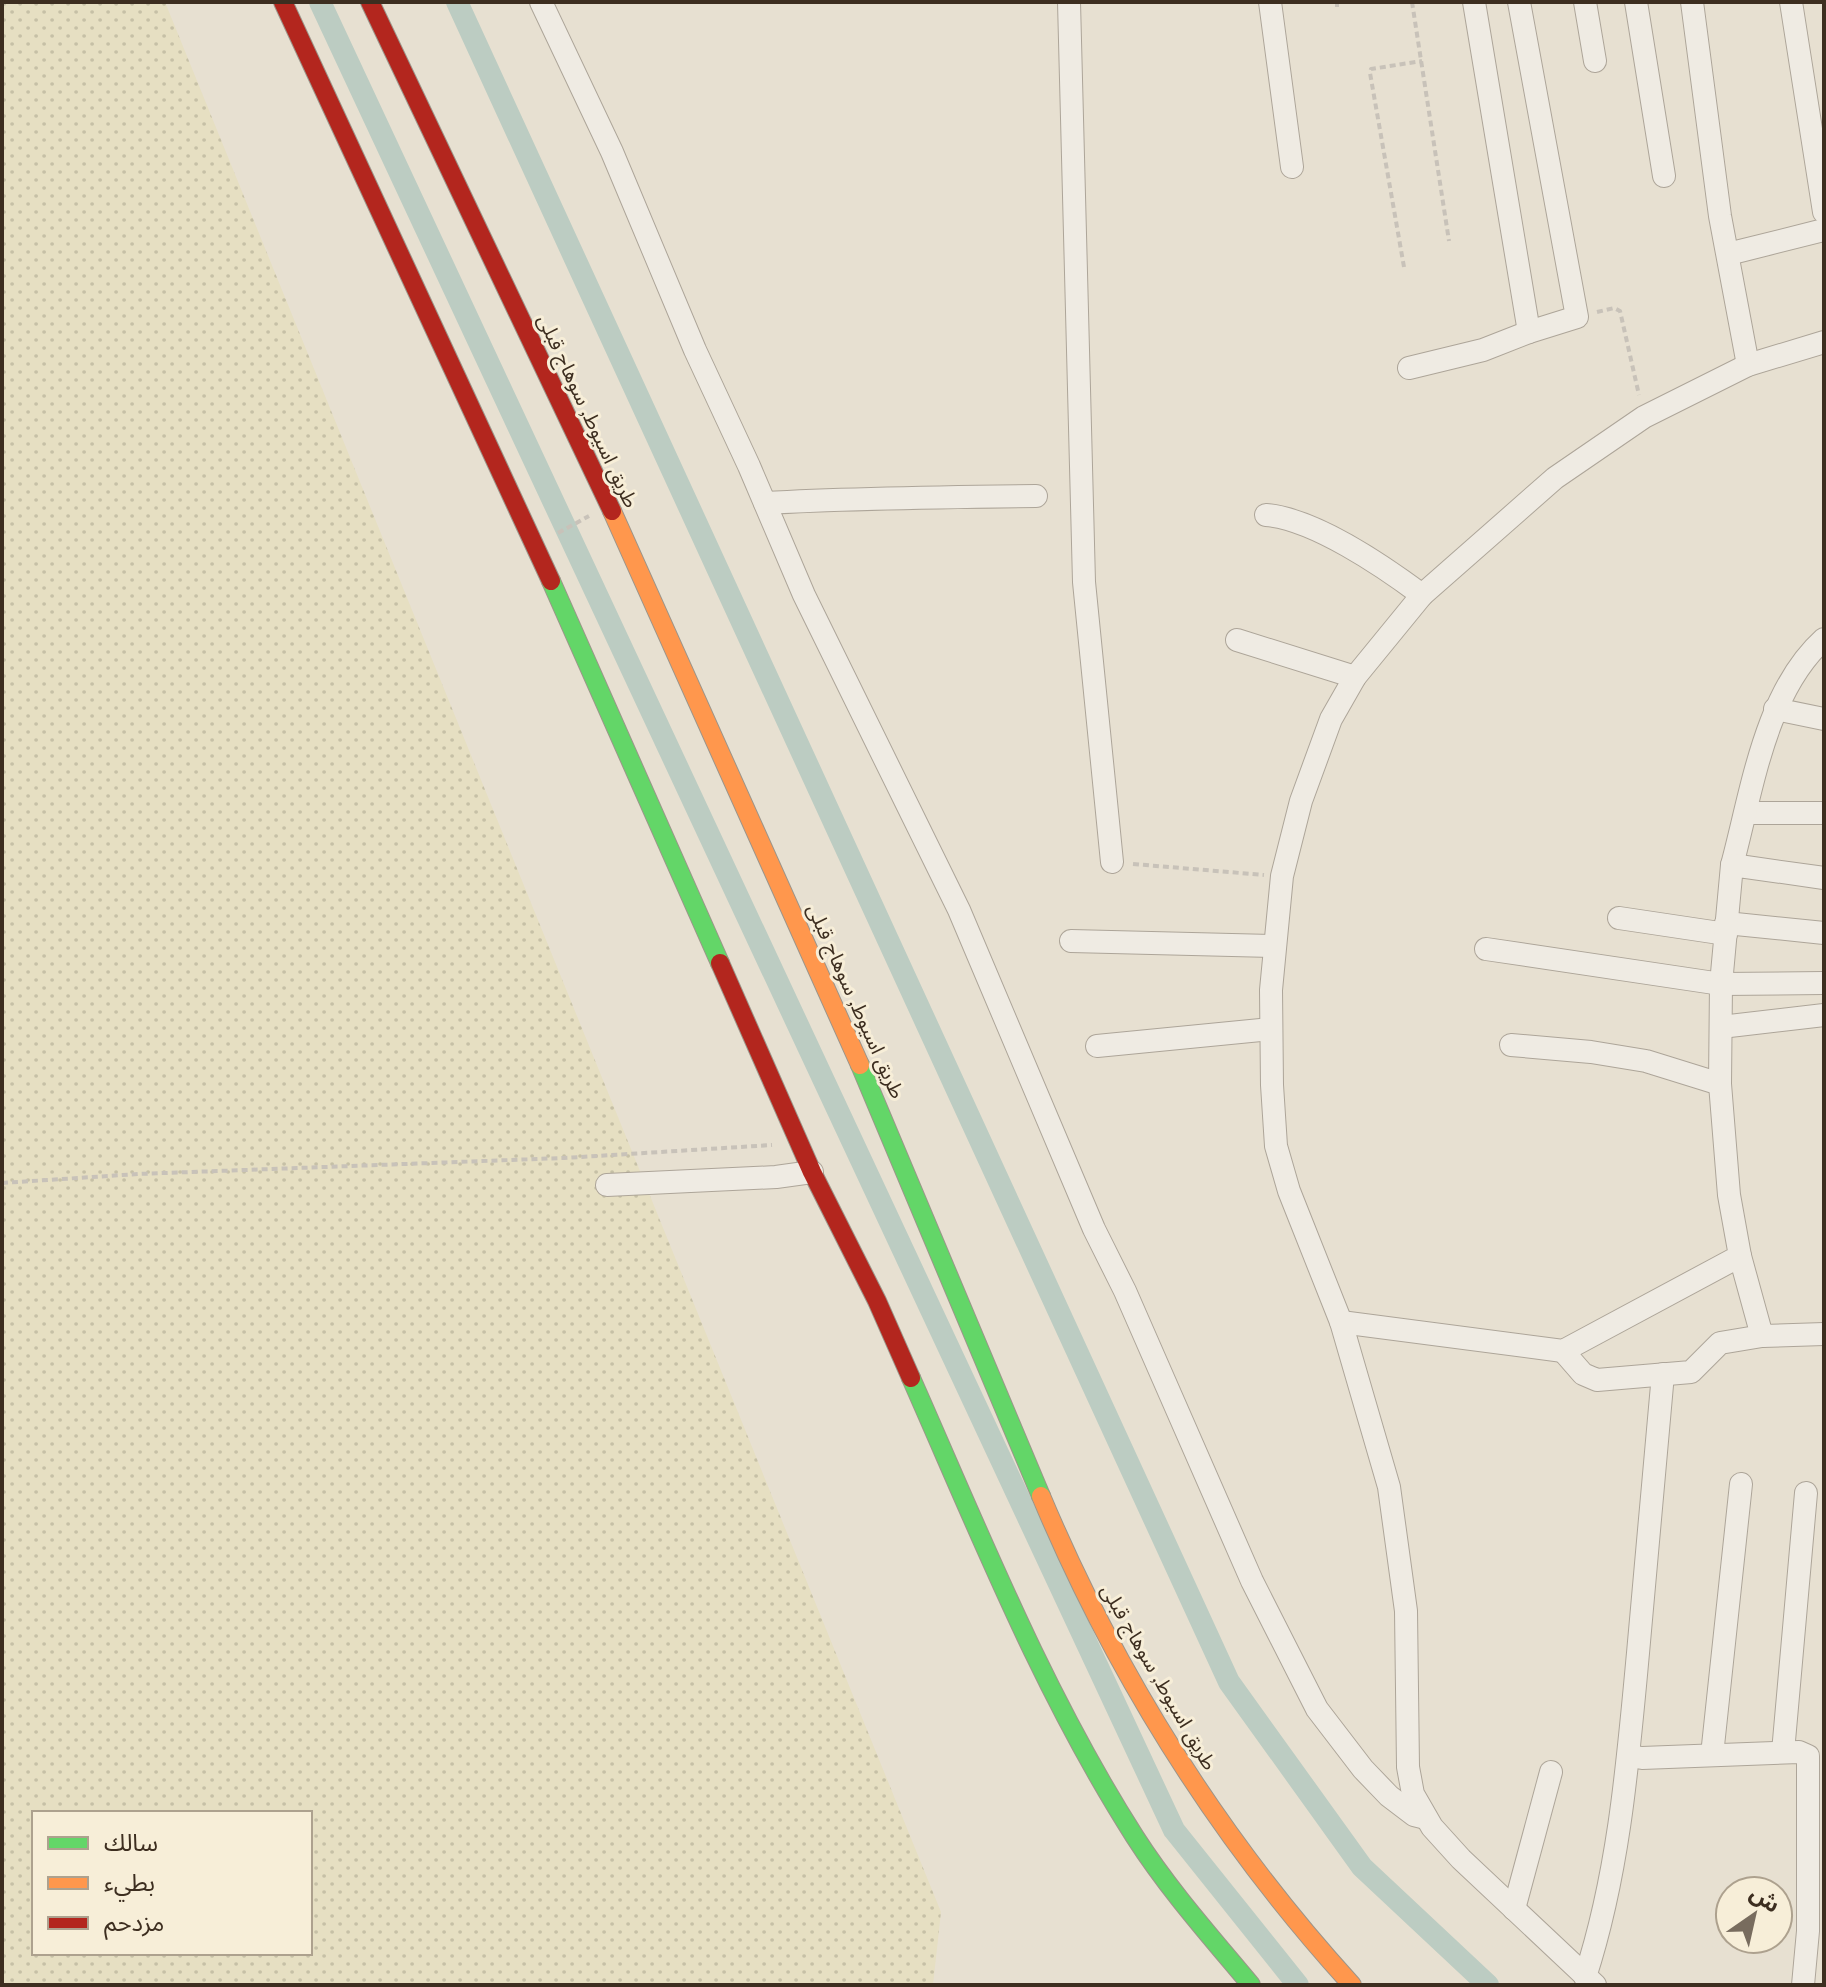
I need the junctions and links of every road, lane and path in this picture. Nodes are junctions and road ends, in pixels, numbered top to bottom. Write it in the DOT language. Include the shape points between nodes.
graph roads {
  1 [pos="283,2"];
  2 [pos="370,2"];
  3 [pos="541,2"];
  4 [pos="1069,2"];
  5 [pos="1270,2"];
  6 [pos="1412,2"];
  7 [pos="1474,2"];
  8 [pos="1519,2"];
  9 [pos="1585,2"];
  10 [pos="1636,2"];
  11 [pos="1692,2"];
  12 [pos="1791,2"];
  13 [pos="1422,61"];
  14 [pos="1595,61"];
  15 [pos="1292,167"];
  16 [pos="1664,176"];
  17 [pos="1824,212"];
  18 [pos="1824,230"];
  19 [pos="1449,241"];
  20 [pos="1728,254"];
  21 [pos="1404,267"];
  22 [pos="1618,308"];
  23 [pos="1529,332"];
  24 [pos="1824,342"];
  25 [pos="1748,365"];
  26 [pos="1409,368"];
  27 [pos="1644,417"];
  28 [pos="1036,496"];
  29 [pos="765,503"];
  30 [pos="1266,515"];
  31 [pos="578,522"];
  32 [pos="555,535"];
  33 [pos="1422,595"];
  34 [pos="1237,640"];
  35 [pos="1822,644"];
  36 [pos="1355,677"];
  37 [pos="1775,709"];
  38 [pos="1824,719"];
  39 [pos="1746,813"];
  40 [pos="1824,813"];
  41 [pos="1112,862"];
  42 [pos="1732,865"];
  43 [pos="1282,876"];
  44 [pos="1824,878"];
  45 [pos="1619,918"];
  46 [pos="1726,928"];
  47 [pos="1824,933"];
  48 [pos="1071,941"];
  49 [pos="1273,946"];
  50 [pos="1486,949"];
  51 [pos="1824,983"];
  52 [pos="1721,984"];
  53 [pos="1824,1015"];
  54 [pos="1721,1027"];
  55 [pos="1271,1029"];
  56 [pos="1511,1045"];
  57 [pos="1097,1046"];
  58 [pos="1720,1084"];
  59 [pos="798,1142"];
  60 [pos="812,1172"];
  61 [pos="2,1183"];
  62 [pos="607,1185"];
  63 [pos="1740,1256"];
  64 [pos="1341,1322"];
  65 [pos="1824,1334"];
  66 [pos="1762,1336"];
  67 [pos="1563,1351"];
  68 [pos="1663,1374"];
  69 [pos="1741,1484"];
  70 [pos="1806,1493"];
  71 [pos="1783,1752"];
  72 [pos="1712,1755"];
  73 [pos="1629,1756"];
  74 [pos="1551,1772"];
  75 [pos="1426,1818"];
  76 [pos="1816,1855"];
  77 [pos="1514,1909"];
  78 [pos="1590,1981"];
  79 [pos="1251,1985"];
  80 [pos="1352,1985"];
  81 [pos="1803,1985"];
  1 -- 59 [label="main road" via="535,545"];
  2 -- 80 [label="main road, طريق اسيوط, سوهاج قبلى" via="606,498 760,839 1096,1618 1206,1803 1267,1886"];
  3 -- 29 [label="street"];
  4 -- 41 [label="street" via="1084,582"];
  5 -- 15 [label="street"];
  6 -- 13 [label="path"];
  7 -- 23 [label="street"];
  8 -- 23 [label="street" via="1577,317"];
  9 -- 14 [label="street"];
  10 -- 16 [label="street"];
  11 -- 20 [label="street"];
  12 -- 17 [label="street"];
  13 -- 19 [label="path"];
  13 -- 21 [label="path" via="1381,66 1370,73"];
  18 -- 20 [label="street"];
  20 -- 25 [label="street"];
  22 -- 27 [label="path"];
  23 -- 26 [label="street" via="1483,350"];
  24 -- 25 [label="street"];
  25 -- 27 [label="street"];
  27 -- 33 [label="street" via="1555,478"];
  28 -- 29 [label="street"];
  29 -- 75 [label="street" via="832,657 959,910 1252,1581 1317,1709 1389,1796"];
  30 -- 33 [label="street" via="1288,519 1345,545"];
  31 -- 32 [label="path"];
  33 -- 36 [label="street"];
  34 -- 36 [label="street"];
  35 -- 37 [label="street" via="1792,675"];
  36 -- 43 [label="street" via="1316,759"];
  37 -- 38 [label="street"];
  37 -- 39 [label="street"];
  39 -- 40 [label="street"];
  39 -- 42 [label="street"];
  41 -- 43 [label="path"];
  42 -- 44 [label="street"];
  42 -- 46 [label="street"];
  43 -- 49 [label="street"];
  45 -- 46 [label="street"];
  46 -- 47 [label="street"];
  46 -- 52 [label="street"];
  48 -- 49 [label="street"];
  49 -- 55 [label="street"];
  50 -- 52 [label="street"];
  51 -- 52 [label="street"];
  52 -- 54 [label="street"];
  53 -- 54 [label="street"];
  54 -- 58 [label="street"];
  55 -- 57 [label="street"];
  55 -- 64 [label="street" via="1276,1146"];
  56 -- 58 [label="street" via="1646,1061"];
  58 -- 63 [label="street"];
  59 -- 60 [label="main road"];
  59 -- 61 [label="path"];
  60 -- 62 [label="street"];
  60 -- 79 [label="main road" via="877,1301 1061,1711 1135,1837"];
  63 -- 66 [label="street"];
  63 -- 67 [label="street"];
  64 -- 67 [label="street"];
  64 -- 75 [label="street" via="1389,1487 1406,1611 1410,1780"];
  65 -- 66 [label="street"];
  66 -- 68 [label="street" via="1720,1343 1691,1372"];
  67 -- 68 [label="street" via="1583,1374 1597,1380"];
  68 -- 73 [label="street"];
  69 -- 72 [label="street"];
  70 -- 71 [label="street"];
  71 -- 72 [label="street"];
  71 -- 76 [label="street" via="1808,1756"];
  72 -- 73 [label="street"];
  73 -- 78 [label="street"];
  74 -- 77 [label="street"];
  75 -- 77 [label="street"];
  76 -- 81 [label="street"];
  77 -- 78 [label="street"];
}
